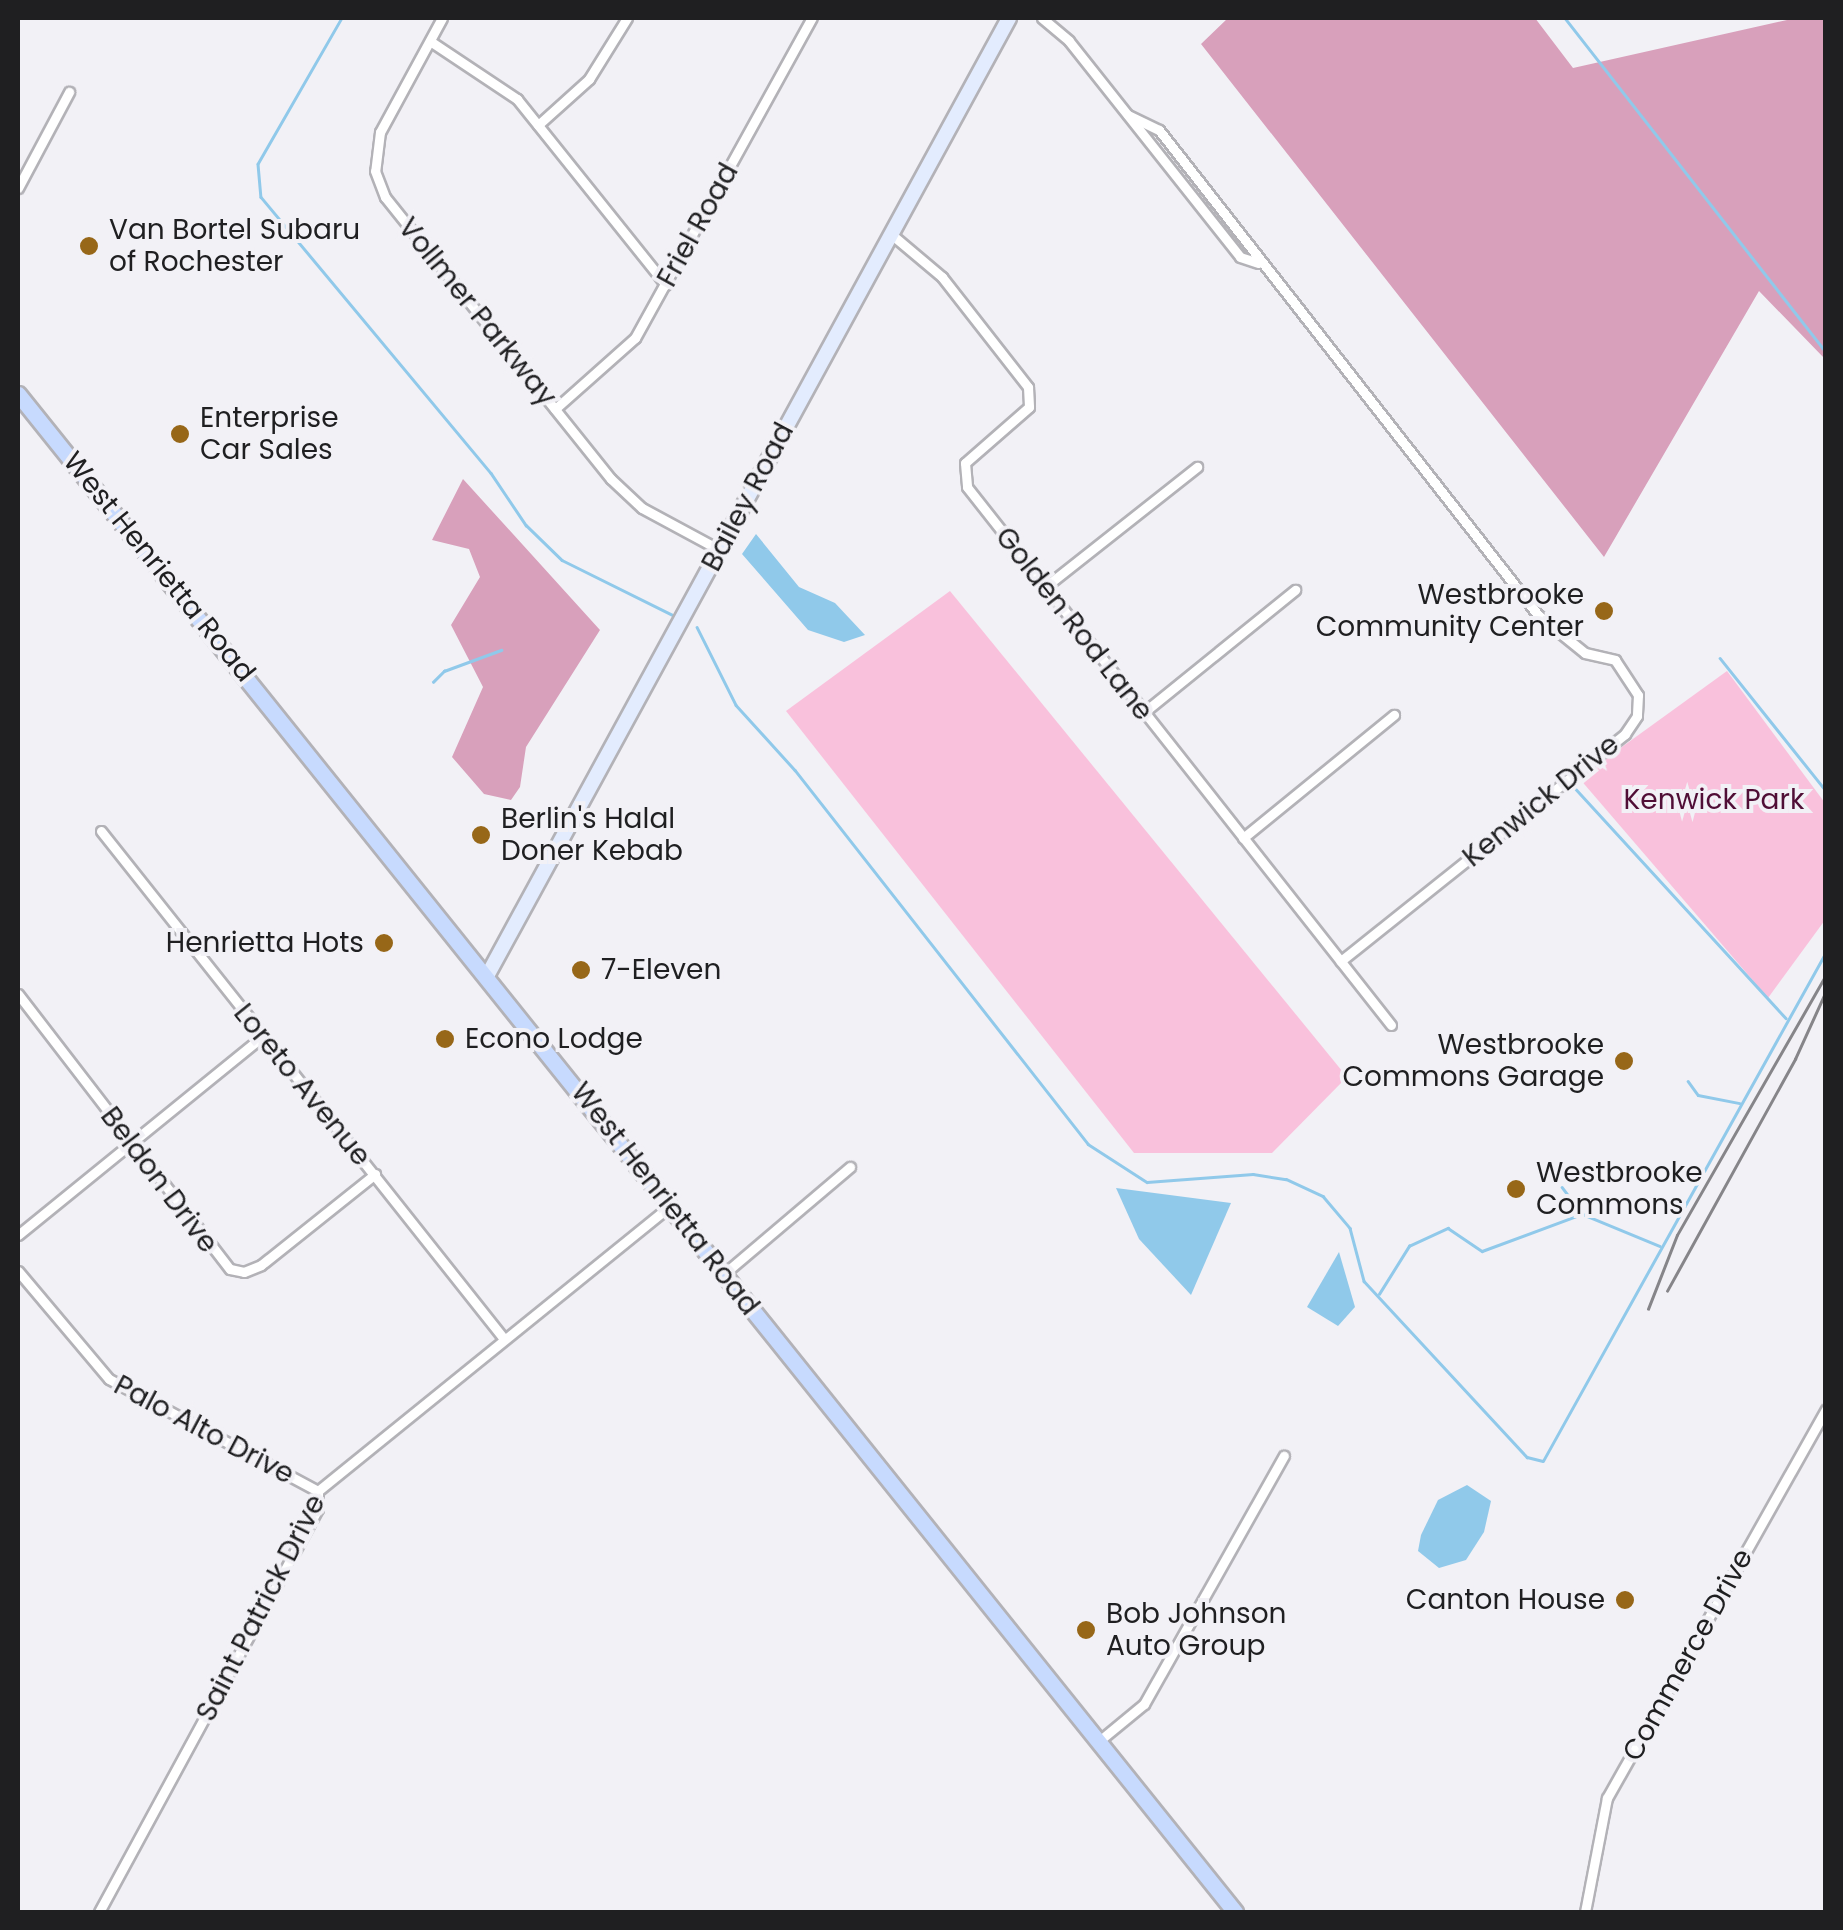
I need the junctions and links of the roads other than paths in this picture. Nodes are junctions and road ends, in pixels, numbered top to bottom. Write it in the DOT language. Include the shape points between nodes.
graph roads {
  1 [pos="442,18"];
  2 [pos="627,18"];
  3 [pos="812,18"];
  4 [pos="1009,18"];
  5 [pos="1042,18"];
  6 [pos="430,41"];
  7 [pos="69,92"];
  8 [pos="1128,115"];
  9 [pos="538,124"];
  10 [pos="18,188"];
  11 [pos="890,234"];
  12 [pos="1258,263"];
  13 [pos="666,284"];
  14 [pos="18,394"];
  15 [pos="555,409"];
  16 [pos="1197,467"];
  17 [pos="720,550"];
  18 [pos="1046,587"];
  19 [pos="1295,590"];
  20 [pos="1143,712"];
  21 [pos="1394,715"];
  22 [pos="101,832"];
  23 [pos="1243,838"];
  24 [pos="1342,961"];
  25 [pos="487,976"];
  26 [pos="18,994"];
  27 [pos="1391,1024"];
  28 [pos="262,1036"];
  29 [pos="132,1142"];
  30 [pos="850,1167"];
  31 [pos="375,1174"];
  32 [pos="672,1204"];
  33 [pos="18,1236"];
  34 [pos="18,1271"];
  35 [pos="725,1273"];
  36 [pos="504,1338"];
  37 [pos="1826,1410"];
  38 [pos="1284,1456"];
  39 [pos="318,1491"];
  40 [pos="1099,1741"];
  41 [pos="99,1912"];
  42 [pos="1235,1912"];
  43 [pos="1585,1912"];
  1 -- 6 [label="street, Vollmer Parkway"];
  2 -- 9 [label="street" via="589,79"];
  3 -- 13 [label="street, Friel Road"];
  4 -- 11 [label="street, Bailey Road"];
  5 -- 8 [label="street, Kenwick Drive"];
  6 -- 9 [label="street" via="489,75"];
  6 -- 15 [label="street, Vollmer Parkway" via="380,132 379,184"];
  7 -- 10 [label="street"];
  8 -- 12 [label="street, Kenwick Drive" via="1240,258"];
  8 -- 12 [label="street, Kenwick Drive" via="1159,130 1254,248"];
  9 -- 13 [label="street"];
  11 -- 17 [label="street, Bailey Road"];
  11 -- 18 [label="street, Golden Rod Lane" via="942,277 1028,388 1029,407 975,450 962,473"];
  12 -- 24 [label="street, Kenwick Drive" via="1538,615 1585,653 1615,660 1638,695 1637,716 1625,734"];
  13 -- 15 [label="street, Friel Road" via="622,354"];
  14 -- 25 [label="main road, West Henrietta Road"];
  15 -- 17 [label="street, Vollmer Parkway" via="628,496"];
  16 -- 18 [label="street"];
  17 -- 25 [label="street, Bailey Road"];
  18 -- 20 [label="street, Golden Rod Lane"];
  19 -- 20 [label="street"];
  20 -- 23 [label="street, Golden Rod Lane"];
  21 -- 23 [label="street"];
  22 -- 28 [label="street, Loreto Avenue"];
  23 -- 24 [label="street, Golden Rod Lane"];
  24 -- 27 [label="street, Golden Rod Lane"];
  25 -- 32 [label="main road, West Henrietta Road"];
  26 -- 29 [label="street, Beldon Drive"];
  28 -- 29 [label="street"];
  28 -- 31 [label="street, Loreto Avenue"];
  29 -- 31 [label="street, Beldon Drive" via="204,1242 238,1272 261,1265"];
  29 -- 33 [label="street"];
  30 -- 35 [label="street"];
  31 -- 36 [label="street, Loreto Avenue"];
  32 -- 35 [label="main road, West Henrietta Road"];
  32 -- 36 [label="street, Saint Patrick Drive"];
  34 -- 39 [label="street, Palo Alto Drive" via="109,1379"];
  35 -- 40 [label="main road, West Henrietta Road"];
  36 -- 39 [label="street, Saint Patrick Drive"];
  37 -- 43 [label="street, Commerce Drive" via="1606,1798"];
  38 -- 40 [label="street" via="1144,1704"];
  39 -- 41 [label="street, Saint Patrick Drive" via="318,1509"];
  40 -- 42 [label="main road, West Henrietta Road"];
}
